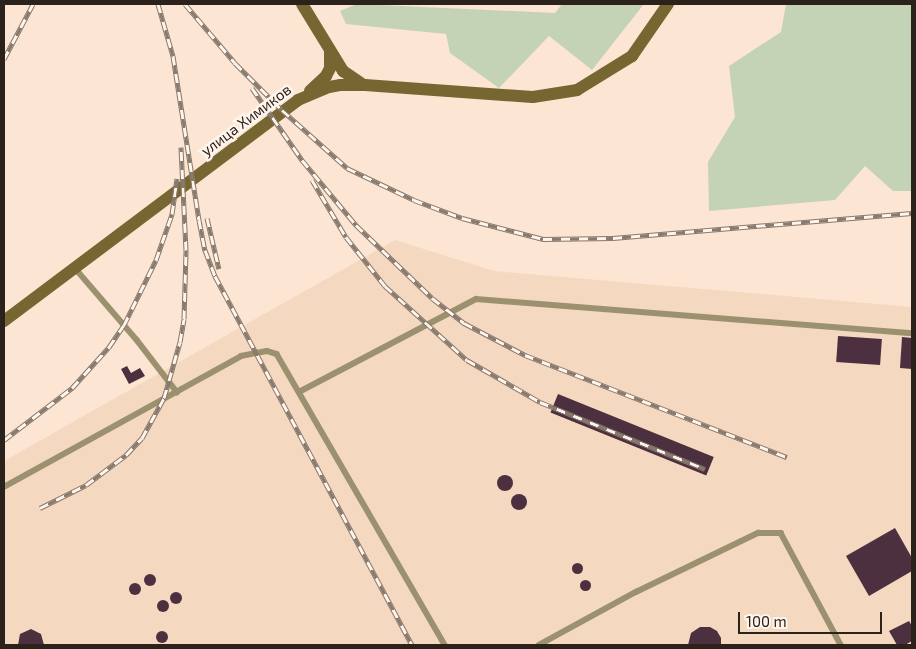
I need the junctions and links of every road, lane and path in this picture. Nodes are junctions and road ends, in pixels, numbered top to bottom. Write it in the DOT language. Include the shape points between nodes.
graph roads {
  1 [pos="302,4"];
  2 [pos="668,4"];
  3 [pos="330,52"];
  4 [pos="365,84"];
  5 [pos="298,100"];
  6 [pos="75,268"];
  7 [pos="4,321"];
  8 [pos="912,329"];
  9 [pos="905,333"];
  10 [pos="912,333"];
  11 [pos="177,392"];
  12 [pos="300,392"];
  13 [pos="4,487"];
  14 [pos="445,645"];
  15 [pos="540,645"];
  16 [pos="841,645"];
  1 -- 3 [label="street"];
  2 -- 4 [label="street, улица Химиков" via="632,56 577,90 533,97"];
  3 -- 4 [label="street" via="348,76"];
  3 -- 5 [label="street" via="326,76"];
  4 -- 5 [label="street, улица Химиков" via="329,87"];
  5 -- 6 [label="street, улица Химиков"];
  6 -- 7 [label="street, улица Химиков"];
  6 -- 11 [label="lane"];
  8 -- 9 [label="lane"];
  9 -- 10 [label="lane"];
  9 -- 12 [label="lane" via="476,299"];
  11 -- 12 [label="lane" via="241,356 267,351 278,354"];
  11 -- 13 [label="lane"];
  12 -- 14 [label="lane"];
  15 -- 16 [label="lane" via="636,592 758,533 781,533"];
}
